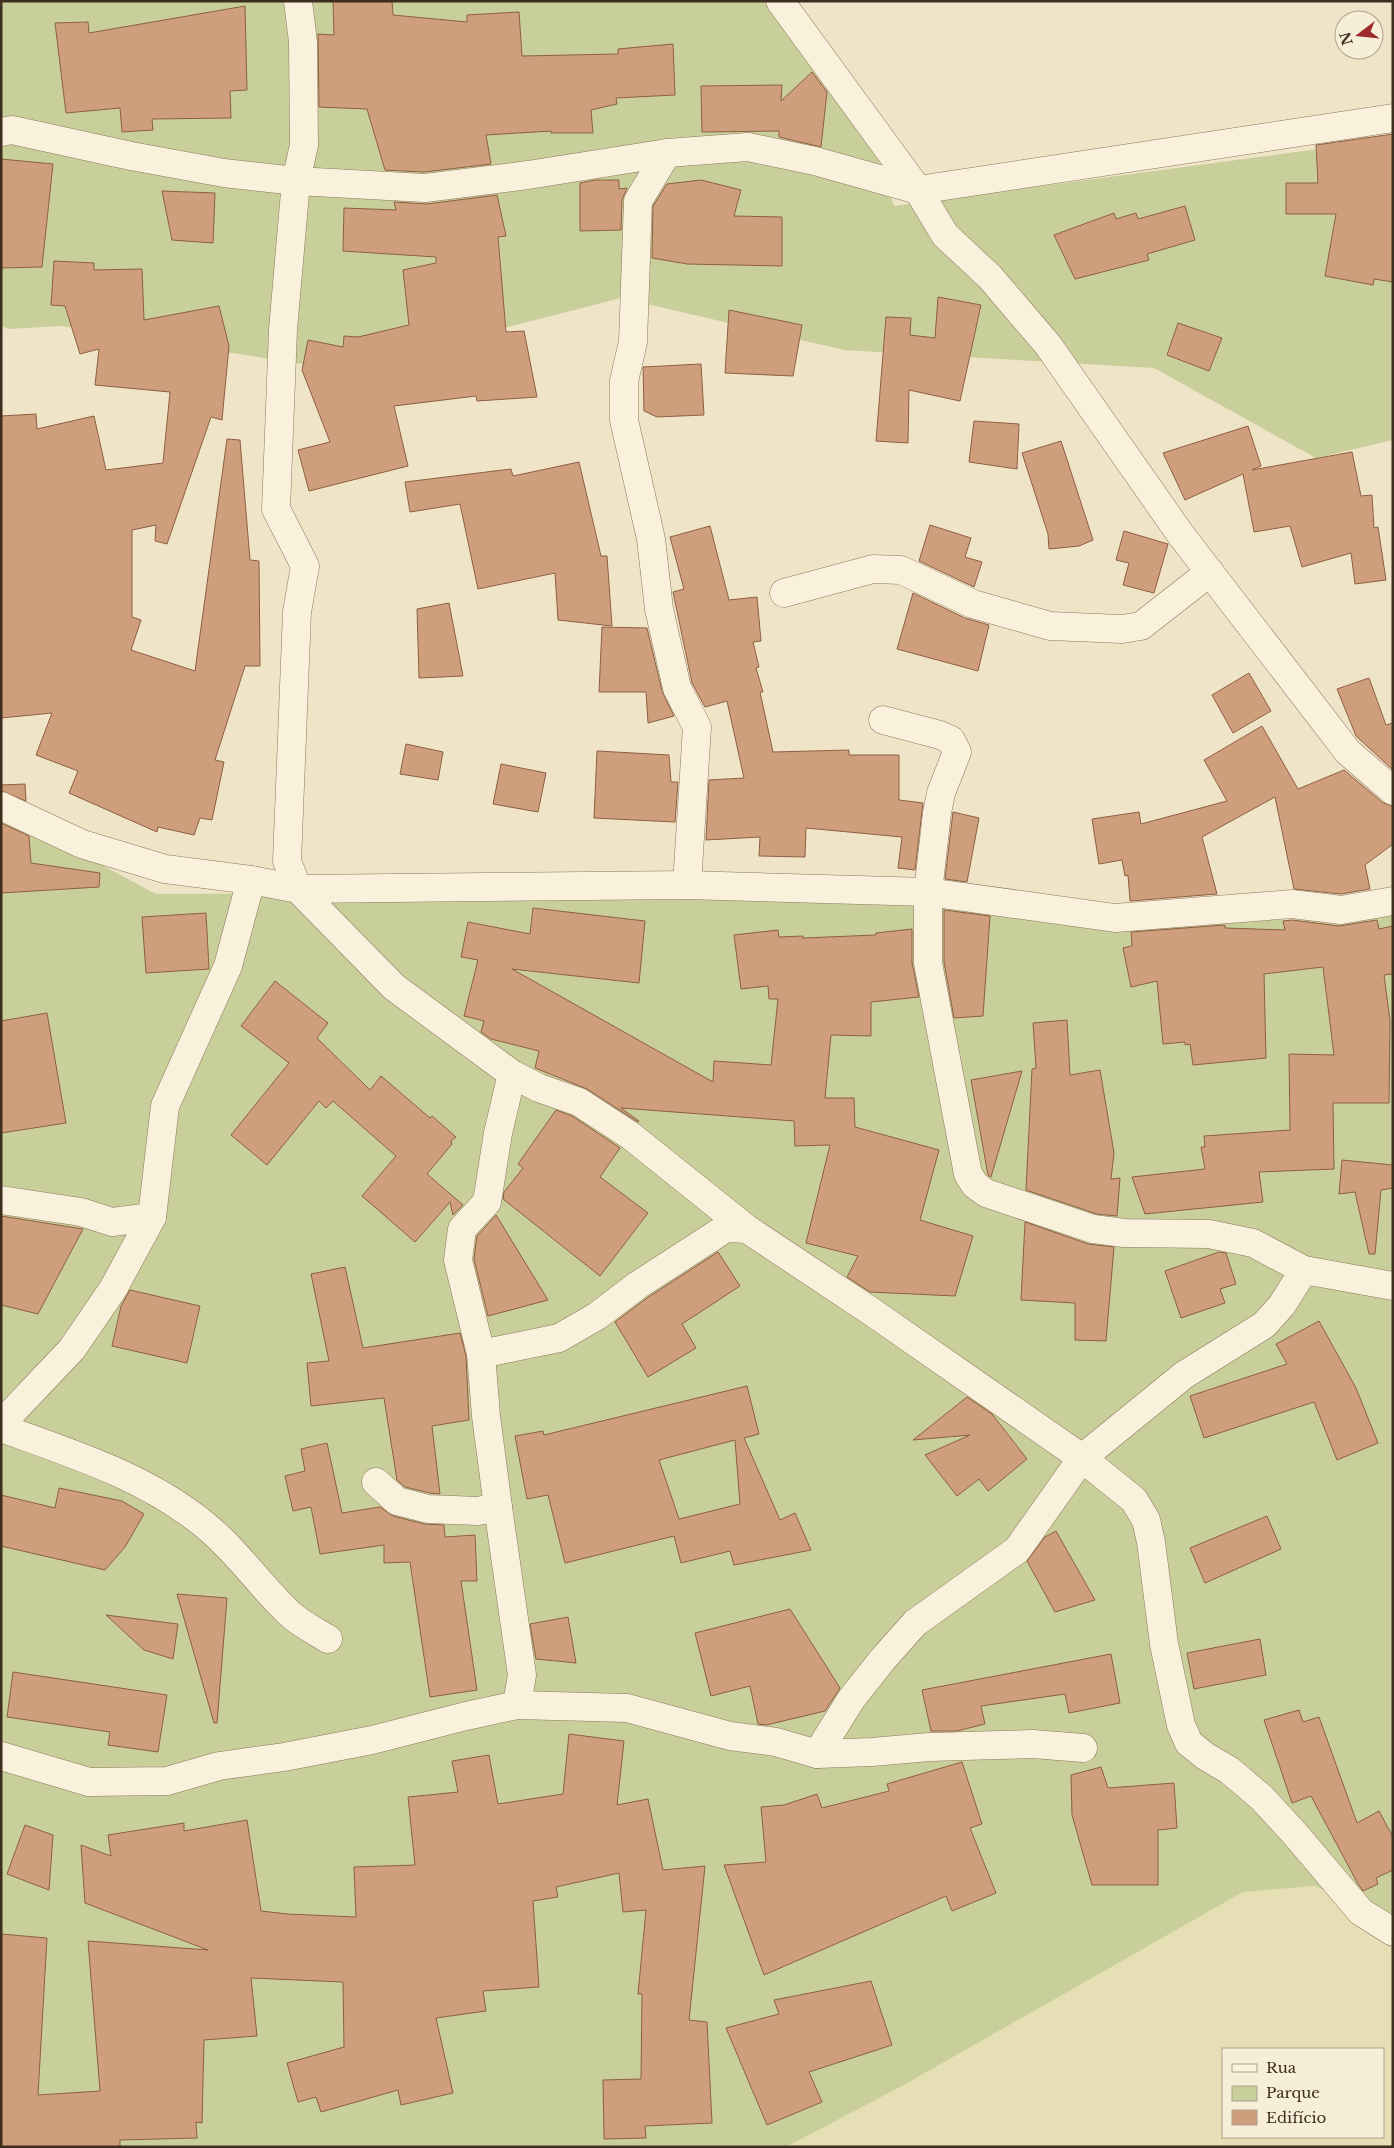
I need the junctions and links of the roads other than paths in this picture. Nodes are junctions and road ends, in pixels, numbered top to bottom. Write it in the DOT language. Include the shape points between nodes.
graph roads {
  1 [pos="298,1"];
  2 [pos="780,1"];
  3 [pos="1393,118"];
  4 [pos="1,132"];
  5 [pos="667,153"];
  6 [pos="296,181"];
  7 [pos="918,190"];
  8 [pos="1210,572"];
  9 [pos="784,593"];
  10 [pos="883,720"];
  11 [pos="1393,791"];
  12 [pos="1,806"];
  13 [pos="251,880"];
  14 [pos="687,884"];
  15 [pos="298,889"];
  16 [pos="928,892"];
  17 [pos="1393,901"];
  18 [pos="512,1074"];
  19 [pos="1,1200"];
  20 [pos="152,1217"];
  21 [pos="746,1228"];
  22 [pos="1304,1270"];
  23 [pos="1393,1286"];
  24 [pos="481,1354"];
  25 [pos="1,1426"];
  26 [pos="1082,1458"];
  27 [pos="376,1482"];
  28 [pos="498,1507"];
  29 [pos="328,1639"];
  30 [pos="517,1705"];
  31 [pos="1083,1748"];
  32 [pos="817,1754"];
  33 [pos="1,1756"];
  34 [pos="1393,1932"];
  1 -- 6 [label="street" via="303,42 304,145"];
  2 -- 7 [label="street"];
  3 -- 7 [label="street"];
  4 -- 6 [label="street" via="12,130 224,173"];
  5 -- 6 [label="street" via="528,176 424,188"];
  5 -- 7 [label="street" via="748,147 816,160"];
  5 -- 14 [label="street" via="638,201 633,342 624,381 624,420 651,539 659,608 677,688 697,727"];
  6 -- 15 [label="street" via="283,330 276,510 306,566 297,612 288,861"];
  7 -- 8 [label="street" via="945,235 990,277 1048,345"];
  8 -- 9 [label="street" via="1141,626 1122,629 1050,626 973,604 900,570 873,569"];
  8 -- 11 [label="street" via="1348,752"];
  10 -- 16 [label="street" via="952,740 957,752 941,793"];
  12 -- 13 [label="street" via="82,844 165,868"];
  13 -- 15 [label="street"];
  13 -- 20 [label="street" via="228,966 165,1106"];
  14 -- 15 [label="street"];
  14 -- 16 [label="street"];
  15 -- 18 [label="street" via="394,987"];
  16 -- 17 [label="street" via="1115,918 1292,904 1341,910"];
  16 -- 22 [label="street" via="928,963 968,1174 975,1185 986,1193 1093,1229 1209,1234 1253,1243"];
  18 -- 21 [label="street" via="539,1088 579,1102 631,1136"];
  18 -- 24 [label="street" via="487,1202 462,1229 458,1260"];
  19 -- 20 [label="street" via="81,1212 112,1222"];
  20 -- 25 [label="street" via="113,1290 72,1349"];
  21 -- 24 [label="street" via="726,1228 638,1285 597,1316 559,1338"];
  21 -- 26 [label="street"];
  22 -- 23 [label="street"];
  22 -- 26 [label="street" via="1282,1305 1264,1325 1184,1375"];
  24 -- 28 [label="street"];
  25 -- 29 [label="street" via="95,1462 179,1504 231,1546 300,1623"];
  26 -- 32 [label="street" via="1016,1550 915,1623 852,1698"];
  26 -- 34 [label="street" via="1134,1500 1146,1520 1164,1644 1189,1743 1229,1770 1262,1798 1361,1912"];
  27 -- 28 [label="street" via="396,1501 428,1509 478,1511"];
  28 -- 30 [label="street" via="522,1676"];
  30 -- 32 [label="street" via="627,1708 730,1736 776,1742"];
  30 -- 33 [label="street" via="372,1740 220,1766 167,1781 89,1782"];
  31 -- 32 [label="street" via="1007,1744"];
}
